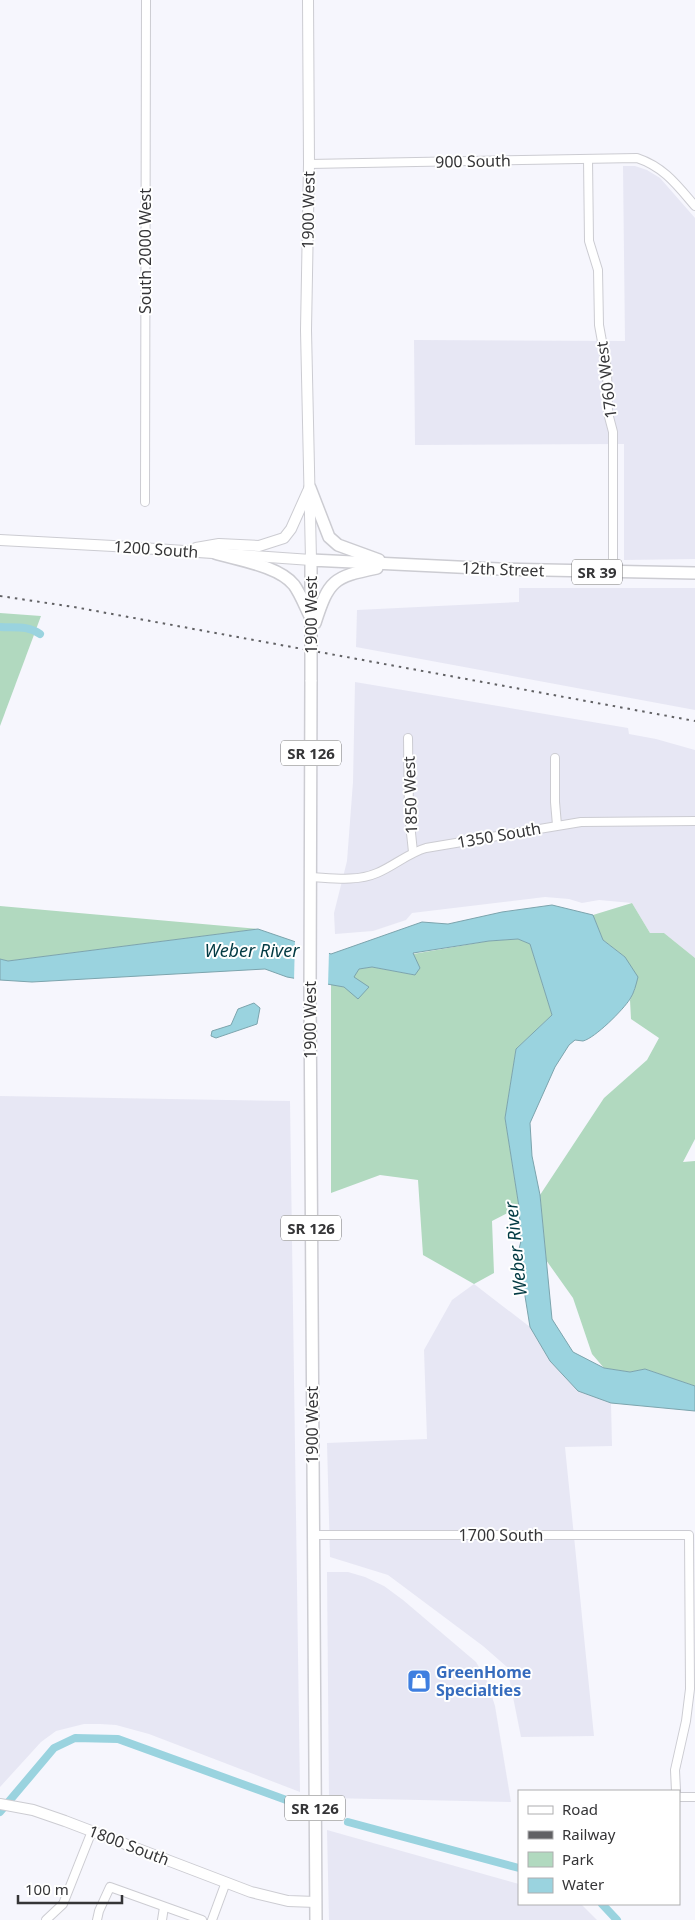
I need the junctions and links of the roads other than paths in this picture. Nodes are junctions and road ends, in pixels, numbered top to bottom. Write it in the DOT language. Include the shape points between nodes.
graph roads {
  1 [pos="146,0"];
  2 [pos="308,0"];
  3 [pos="588,159"];
  4 [pos="309,164"];
  5 [pos="695,206"];
  6 [pos="310,488"];
  7 [pos="145,502"];
  8 [pos="0,540"];
  9 [pos="181,551"];
  10 [pos="215,553"];
  11 [pos="311,560"];
  12 [pos="392,565"];
  13 [pos="613,573"];
  14 [pos="695,573"];
  15 [pos="311,618"];
  16 [pos="311,634"];
  17 [pos="408,738"];
  18 [pos="555,758"];
  19 [pos="695,821"];
  20 [pos="558,825"];
  21 [pos="413,852"];
  22 [pos="310,877"];
  23 [pos="313,1535"];
  24 [pos="676,1790"];
  25 [pos="680,1797"];
  26 [pos="695,1797"];
  27 [pos="0,1804"];
  28 [pos="92,1831"];
  29 [pos="226,1882"];
  30 [pos="316,1902"];
  31 [pos="164,1907"];
  32 [pos="46,1920"];
  33 [pos="98,1920"];
  34 [pos="162,1920"];
  35 [pos="202,1920"];
  36 [pos="212,1920"];
  37 [pos="316,1920"];
  1 -- 7 [label="street, South 2000 West"];
  2 -- 4 [label="main road, 1900 West / SR 126"];
  3 -- 4 [label="street, 900 South"];
  3 -- 5 [label="street, 900 South" via="637,158 651,163 667,174"];
  3 -- 13 [label="street, 1760 West" via="589,240 598,270 599,325 613,432"];
  4 -- 6 [label="main road, 1900 West / SR 126" via="306,330"];
  6 -- 9 [label="main road" via="284,538 259,546 219,544"];
  6 -- 11 [label="main road, 1900 West / SR 126"];
  6 -- 12 [label="main road" via="329,537 338,544"];
  8 -- 9 [label="main road, 1200 South / SR 39"];
  9 -- 10 [label="main road, 1200 South / SR 39"];
  10 -- 11 [label="main road, 1200 South / SR 39"];
  10 -- 15 [label="main road" via="266,567 286,577 295,586"];
  11 -- 12 [label="main road, 12th Street / SR 39"];
  11 -- 15 [label="main road, 1900 West / SR 126"];
  12 -- 13 [label="main road, 12th Street / SR 39"];
  12 -- 16 [label="main road" via="346,575 333,582 323,597"];
  13 -- 14 [label="main road, 12th Street / SR 39"];
  15 -- 16 [label="main road, 1900 West / SR 126"];
  16 -- 22 [label="main road, 1900 West / SR 126, bridge"];
  17 -- 21 [label="street, 1850 West"];
  18 -- 20 [label="street"];
  19 -- 20 [label="street, 1350 South"];
  20 -- 21 [label="street, 1350 South"];
  21 -- 22 [label="street, 1350 South" via="377,873 361,878"];
  22 -- 23 [label="main road, 1900 West / SR 126"];
  23 -- 24 [label="street, 1700 South" via="689,1535 690,1689 675,1770"];
  23 -- 30 [label="main road, 1900 West / SR 126"];
  25 -- 26 [label="street"];
  27 -- 28 [label="main road, 1800 South" via="32,1810"];
  28 -- 29 [label="main road, 1800 South"];
  28 -- 32 [label="street" via="63,1904"];
  29 -- 30 [label="main road, 1800 South" via="277,1900"];
  29 -- 36 [label="street"];
  30 -- 37 [label="main road, 1900 West / SR 126"];
  31 -- 33 [label="street" via="110,1887"];
  31 -- 34 [label="street"];
  31 -- 35 [label="street"];
}
